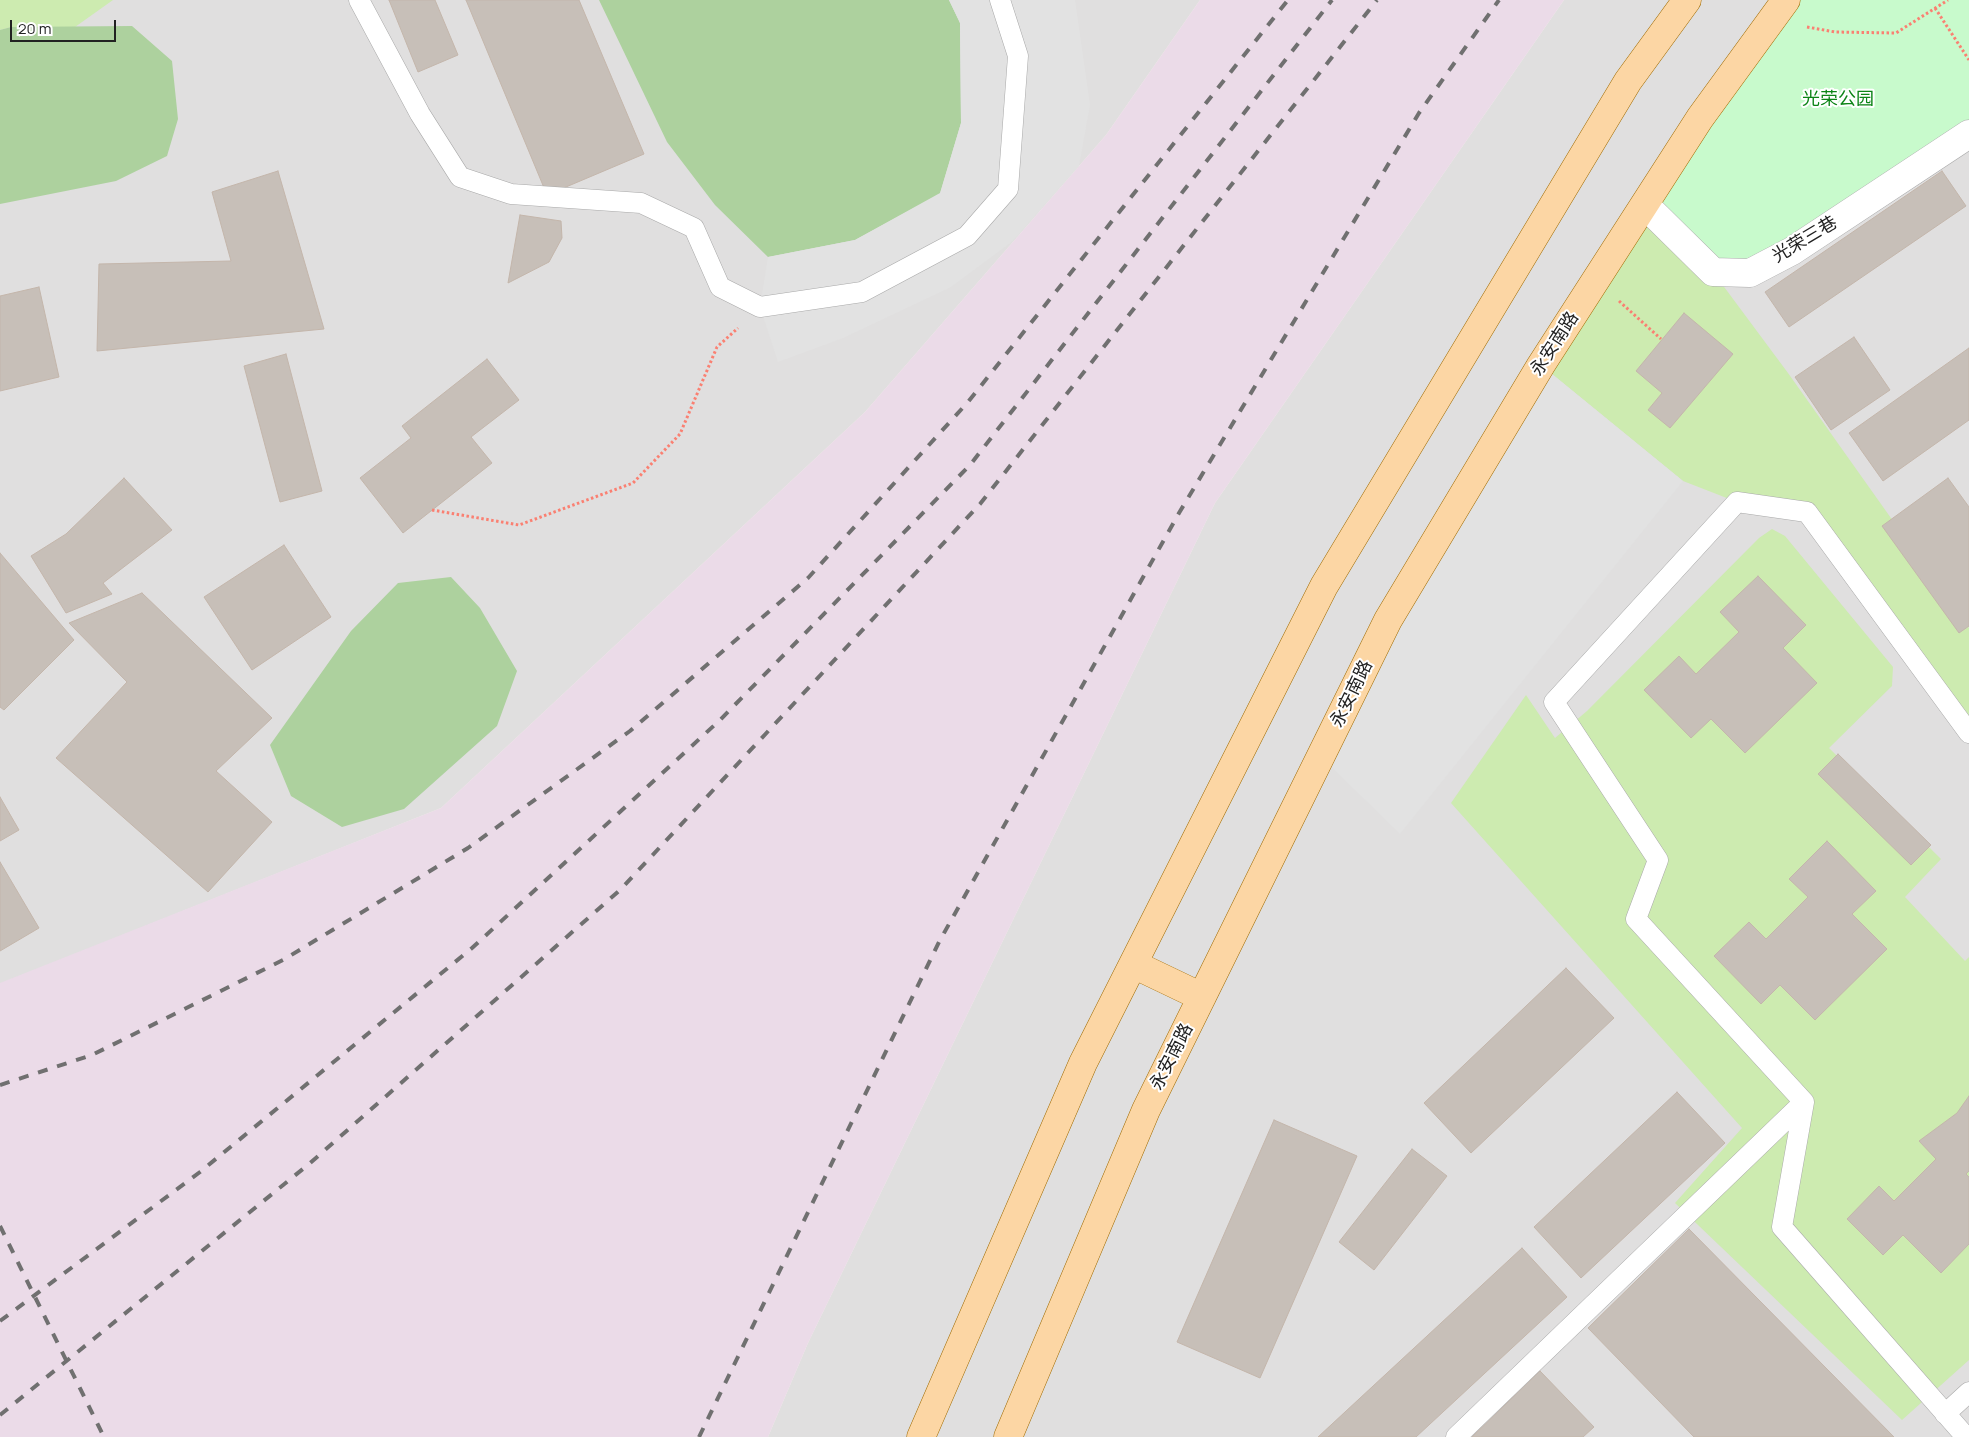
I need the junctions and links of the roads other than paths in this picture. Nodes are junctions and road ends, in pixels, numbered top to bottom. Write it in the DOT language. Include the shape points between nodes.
graph roads {
  1 [pos="359,0"];
  2 [pos="1000,0"];
  3 [pos="1687,0"];
  4 [pos="1779,10"];
  5 [pos="1969,134"];
  6 [pos="1645,205"];
  7 [pos="1969,732"];
  8 [pos="1132,964"];
  9 [pos="1202,997"];
  10 [pos="1804,1102"];
  11 [pos="1969,1392"];
  12 [pos="1946,1414"];
  13 [pos="921,1437"];
  14 [pos="1008,1437"];
  15 [pos="1456,1437"];
  16 [pos="1966,1437"];
  1 -- 2 [label="lane" via="420,114 460,178 512,194 641,203 694,228 720,287 760,307 862,292 967,236 1008,189 1018,56"];
  3 -- 8 [label="main road" via="1628,82 1324,586"];
  4 -- 6 [label="main road, 永安南路" via="1700,118"];
  5 -- 6 [label="street, 光荣三巷" via="1792,251 1750,272 1713,272"];
  6 -- 9 [label="main road, 永安南路" via="1541,365 1388,620"];
  7 -- 10 [label="lane" via="1807,512 1737,502 1554,702 1658,860 1636,919"];
  8 -- 9 [label="main road"];
  8 -- 13 [label="main road" via="1083,1063"];
  9 -- 14 [label="main road, 永安南路" via="1146,1110"];
  10 -- 12 [label="lane" via="1782,1227"];
  10 -- 15 [label="lane"];
  11 -- 12 [label="lane"];
  12 -- 16 [label="lane"];
}
